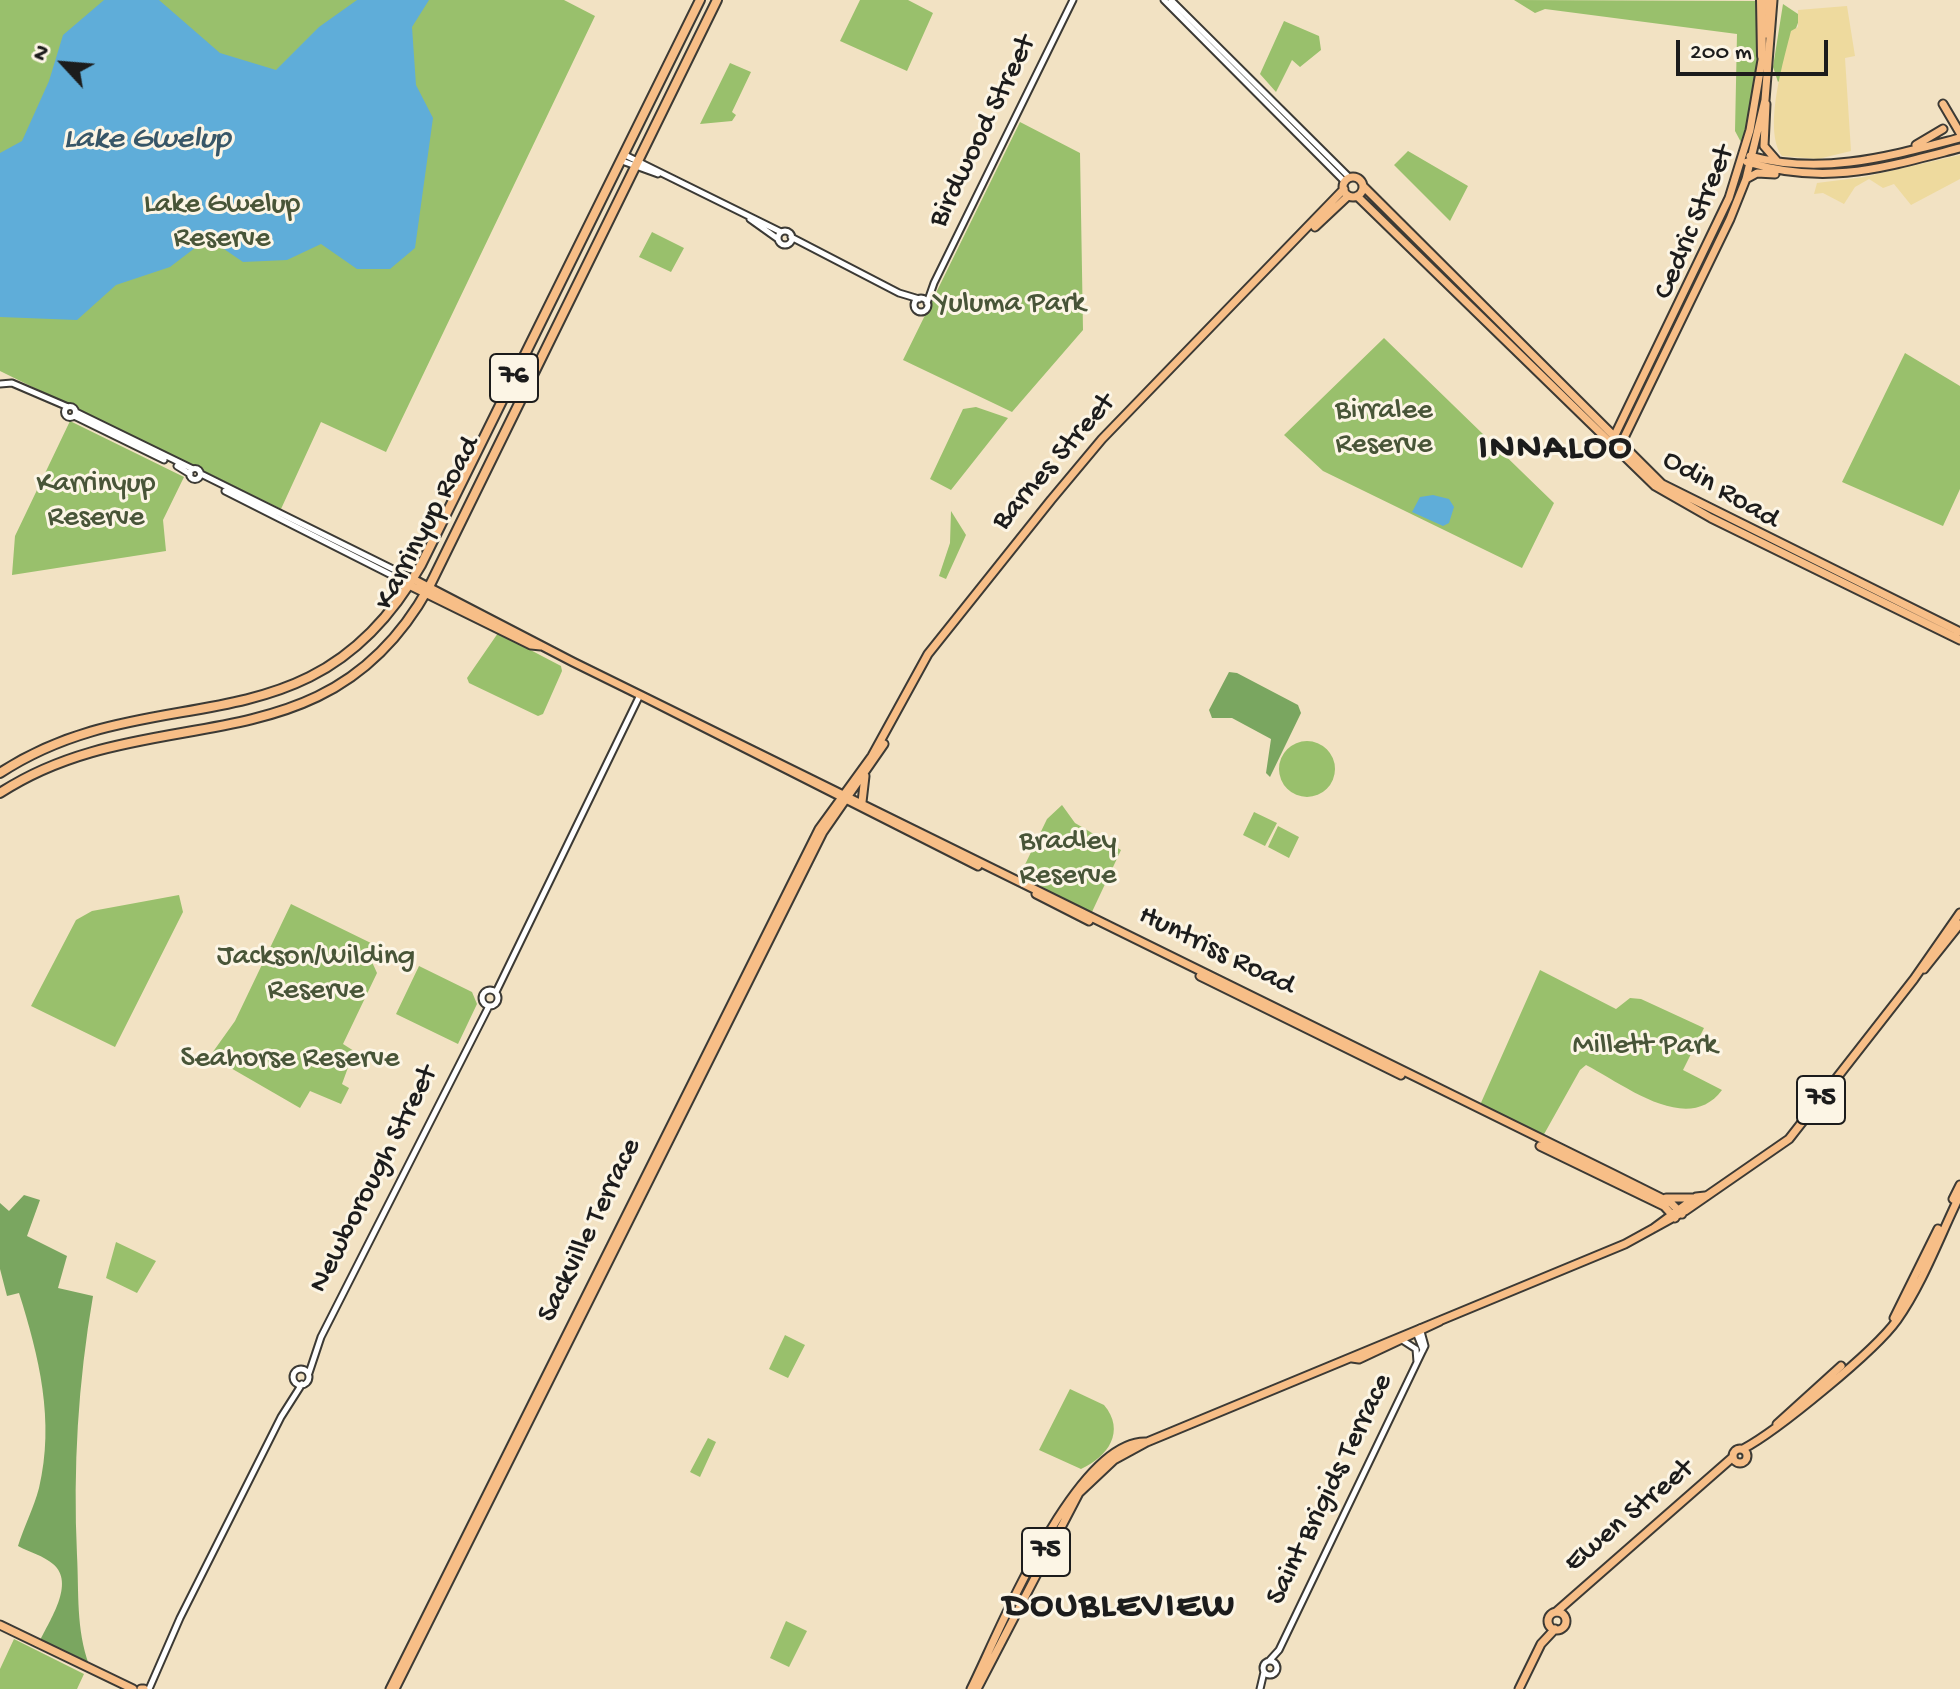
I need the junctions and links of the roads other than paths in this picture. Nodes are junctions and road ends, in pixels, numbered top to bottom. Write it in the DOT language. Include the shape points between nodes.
graph roads {
  1 [pos="700,0"];
  2 [pos="717,0"];
  3 [pos="1073,0"];
  4 [pos="1164,0"];
  5 [pos="1171,0"];
  6 [pos="1764,0"];
  7 [pos="1773,0"];
  8 [pos="1762,56"];
  9 [pos="1765,100"];
  10 [pos="1943,104"];
  11 [pos="1943,129"];
  12 [pos="1960,135"];
  13 [pos="1960,148"];
  14 [pos="1911,149"];
  15 [pos="1742,157"];
  16 [pos="623,158"];
  17 [pos="1752,160"];
  18 [pos="636,164"];
  19 [pos="1783,164"];
  20 [pos="1798,175"];
  21 [pos="1746,179"];
  22 [pos="1363,186"];
  23 [pos="1349,188"];
  24 [pos="746,216"];
  25 [pos="781,232"];
  26 [pos="791,237"];
  27 [pos="778,239"];
  28 [pos="788,244"];
  29 [pos="807,248"];
  30 [pos="934,283"];
  31 [pos="899,293"];
  32 [pos="920,299"];
  33 [pos="927,303"];
  34 [pos="914,306"];
  35 [pos="0,384"];
  36 [pos="1634,394"];
  37 [pos="1596,421"];
  38 [pos="1611,441"];
  39 [pos="480,448"];
  40 [pos="1619,448"];
  41 [pos="494,454"];
  42 [pos="411,582"];
  43 [pos="427,590"];
  44 [pos="1960,632"];
  45 [pos="1960,640"];
  46 [pos="640,695"];
  47 [pos="0,773"];
  48 [pos="866,774"];
  49 [pos="0,793"];
  50 [pos="844,796"];
  51 [pos="862,802"];
  52 [pos="1960,913"];
  53 [pos="1960,924"];
  54 [pos="1914,979"];
  55 [pos="493,991"];
  56 [pos="486,1005"];
  57 [pos="1960,1185"];
  58 [pos="1960,1195"];
  59 [pos="1700,1197"];
  60 [pos="1660,1198"];
  61 [pos="1677,1213"];
  62 [pos="1418,1330"];
  63 [pos="1402,1339"];
  64 [pos="311,1358"];
  65 [pos="1352,1358"];
  66 [pos="1417,1363"];
  67 [pos="301,1369"];
  68 [pos="309,1373"];
  69 [pos="294,1380"];
  70 [pos="302,1384"];
  71 [pos="293,1394"];
  72 [pos="1777,1424"];
  73 [pos="1147,1442"];
  74 [pos="1745,1451"];
  75 [pos="1736,1460"];
  76 [pos="1560,1614"];
  77 [pos="0,1625"];
  78 [pos="1552,1627"];
  79 [pos="1279,1650"];
  80 [pos="1269,1661"];
  81 [pos="1277,1665"];
  82 [pos="1267,1674"];
  83 [pos="129,1688"];
  84 [pos="144,1689"];
  85 [pos="393,1689"];
  86 [pos="971,1689"];
  87 [pos="977,1689"];
  88 [pos="1260,1689"];
  89 [pos="1519,1689"];
  1 -- 16 [label="highway, Karrinyup Road / 76"];
  2 -- 18 [label="highway, Karrinyup Road / 76"];
  3 -- 30 [label="street, Birdwood Street"];
  4 -- 23 [label="street, Odin Road"];
  5 -- 23 [label="street, Odin Road"];
  6 -- 8 [label="highway"];
  7 -- 9 [label="main road, Cedric Street"];
  8 -- 15 [label="main road, Cedric Street"];
  9 -- 17 [label="main road, Cedric Street"];
  9 -- 19 [label="main road" via="1765,150"];
  10 -- 12 [label="main road"];
  11 -- 14 [label="main road"];
  12 -- 14 [label="main road"];
  13 -- 20 [label="main road" via="1849,174"];
  14 -- 19 [label="main road" via="1831,166"];
  15 -- 17 [label="main road"];
  15 -- 36 [label="main road, Cedric Street" via="1714,233"];
  16 -- 18 [label="street"];
  16 -- 39 [label="highway, Karrinyup Road / 76"];
  17 -- 19 [label="main road"];
  17 -- 20 [label="main road"];
  17 -- 21 [label="main road, Cedric Street"];
  18 -- 24 [label="street"];
  18 -- 41 [label="highway, Karrinyup Road / 76"];
  20 -- 21 [label="main road" via="1757,173"];
  21 -- 40 [label="main road, Cedric Street"];
  22 -- 23 [label="main road"];
  22 -- 23 [label="main road, Odin Road" via="1358,178"];
  22 -- 37 [label="main road, Odin Road"];
  23 -- 38 [label="main road, Odin Road"];
  23 -- 48 [label="main road, Barnes Street" via="1105,443 1055,503 930,657"];
  23 -- 50 [label="main road, Barnes Street" via="1102,439 1051,500 928,654"];
  24 -- 25 [label="street"];
  24 -- 27 [label="street"];
  25 -- 26 [label="street"];
  25 -- 27 [label="street"];
  26 -- 28 [label="street"];
  26 -- 29 [label="street"];
  27 -- 28 [label="street"];
  28 -- 29 [label="street"];
  29 -- 31 [label="street"];
  30 -- 32 [label="street, Birdwood Street"];
  30 -- 33 [label="street, Birdwood Street"];
  31 -- 32 [label="street"];
  31 -- 34 [label="street"];
  32 -- 33 [label="street"];
  32 -- 34 [label="street, Birdwood Street"];
  33 -- 34 [label="street" via="922,312"];
  35 -- 42 [label="street, Huntriss Road" via="12,383"];
  36 -- 37 [label="main road" via="1611,427"];
  36 -- 38 [label="main road, Cedric Street"];
  37 -- 38 [label="main road, Odin Road"];
  38 -- 40 [label="main road, Odin Road"];
  39 -- 41 [label="highway"];
  39 -- 42 [label="highway, Karrinyup Road / 76"];
  40 -- 44 [label="main road, Odin Road" via="1670,489"];
  40 -- 45 [label="main road, Odin Road" via="1674,499"];
  41 -- 43 [label="highway, Karrinyup Road / 76"];
  42 -- 43 [label="main road, Huntriss Road"];
  42 -- 47 [label="highway, Karrinyup Road / 76" via="369,638 303,682 248,701 90,731 49,745"];
  43 -- 46 [label="main road, Huntriss Road"];
  43 -- 49 [label="highway, Karrinyup Road / 76" via="375,657 338,686 297,708 262,720 93,751 32,774"];
  46 -- 50 [label="main road, Huntriss Road"];
  46 -- 55 [label="street, Newborough Street"];
  48 -- 50 [label="main road, Barnes Street"];
  48 -- 51 [label="main road"];
  50 -- 51 [label="main road, Huntriss Road"];
  50 -- 61 [label="main road, Huntriss Road"];
  50 -- 85 [label="main road, Sackville Terrace" via="812,842"];
  51 -- 60 [label="main road, Huntriss Road"];
  52 -- 54 [label="main road, 75"];
  53 -- 54 [label="main road, 75"];
  54 -- 59 [label="main road, 75" via="1789,1139"];
  55 -- 56 [label="street, Newborough Street" via="482,996"];
  55 -- 56 [label="street, Newborough Street" via="498,1001"];
  56 -- 64 [label="street, Newborough Street"];
  57 -- 72 [label="main road, Ewen Street" via="1894,1317"];
  58 -- 72 [label="main road, Ewen Street" via="1891,1329"];
  59 -- 60 [label="main road"];
  59 -- 61 [label="main road, 75"];
  60 -- 61 [label="main road, Huntriss Road"];
  61 -- 62 [label="main road, 75" via="1625,1244"];
  62 -- 63 [label="main road, 75"];
  62 -- 65 [label="main road, 75"];
  62 -- 66 [label="street, Saint Brigids Terrace" via="1423,1350"];
  63 -- 65 [label="main road, 75"];
  63 -- 66 [label="street" via="1416,1349"];
  64 -- 67 [label="street, Newborough Street"];
  64 -- 68 [label="street, Newborough Street"];
  65 -- 73 [label="main road, 75"];
  66 -- 79 [label="street, Saint Brigids Terrace"];
  67 -- 68 [label="street"];
  67 -- 69 [label="street, Newborough Street"];
  68 -- 70 [label="street, Newborough Street"];
  69 -- 70 [label="street"];
  69 -- 71 [label="street, Newborough Street"];
  70 -- 71 [label="street, Newborough Street"];
  71 -- 84 [label="street, Newborough Street"];
  72 -- 74 [label="main road, Ewen Street"];
  73 -- 86 [label="main road, 75" via="1111,1456 1074,1490"];
  73 -- 87 [label="main road, 75" via="1114,1460 1079,1493"];
  74 -- 75 [label="main road, Ewen Street" via="1736,1450"];
  74 -- 75 [label="main road, Ewen Street" via="1745,1461"];
  75 -- 76 [label="main road, Ewen Street" via="1566,1603"];
  76 -- 78 [label="main road, Ewen Street" via="1550,1616"];
  76 -- 78 [label="main road, Ewen Street" via="1565,1624"];
  77 -- 83 [label="main road"];
  78 -- 89 [label="main road, Ewen Street"];
  79 -- 80 [label="street, Saint Brigids Terrace"];
  79 -- 81 [label="street, Saint Brigids Terrace"];
  80 -- 81 [label="street"];
  80 -- 82 [label="street, Saint Brigids Terrace" via="1263,1666"];
  81 -- 82 [label="street" via="1276,1672"];
  82 -- 88 [label="street"];
}
